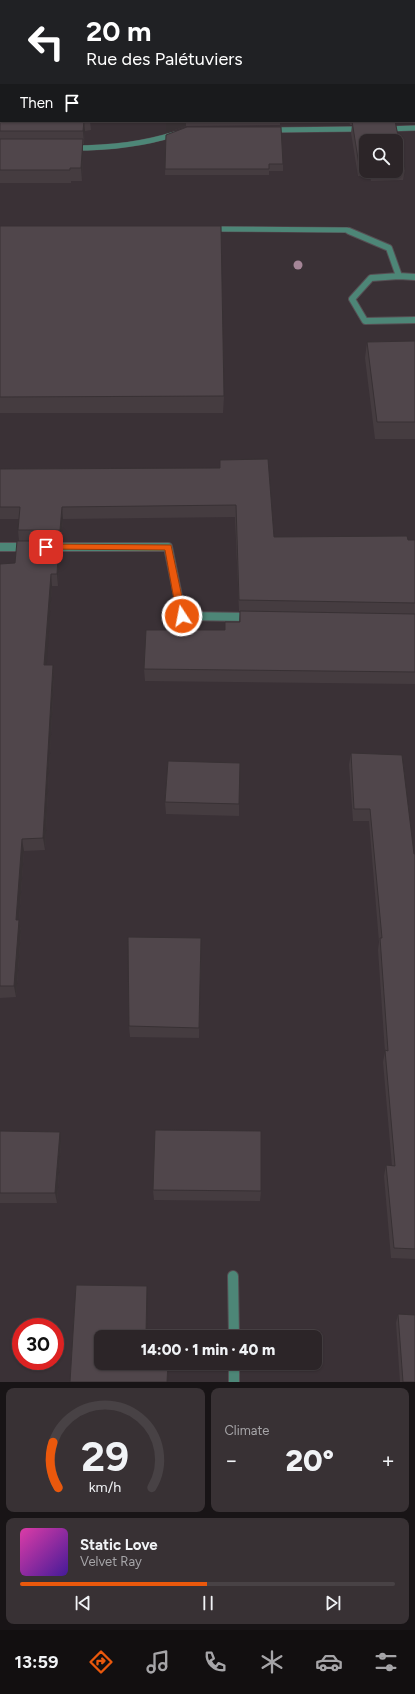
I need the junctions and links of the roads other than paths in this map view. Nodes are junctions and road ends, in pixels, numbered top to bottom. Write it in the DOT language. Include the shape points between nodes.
graph roads {
  1 [pos="415,128"];
  2 [pos="368,129"];
  3 [pos="383,129"];
  4 [pos="265,130"];
  5 [pos="180,133"];
  6 [pos="63,148"];
  7 [pos="205,229"];
  8 [pos="399,276"];
  9 [pos="415,277"];
  10 [pos="415,320"];
  11 [pos="0,547"];
  12 [pos="260,617"];
  13 [pos="233,1276"];
  14 [pos="234,1330"];
  15 [pos="234,1370"];
  16 [pos="234,1382"];
  1 -- 3 [label="street"];
  2 -- 4 [label="street"];
  5 -- 6 [label="street" via="118,148"];
  7 -- 8 [label="street" via="347,230 389,248"];
  8 -- 9 [label="street"];
  8 -- 10 [label="street" via="371,278 352,299 365,321"];
  11 -- 12 [label="street" via="168,547 182,616"];
  13 -- 14 [label="street"];
  15 -- 16 [label="street"];
}
